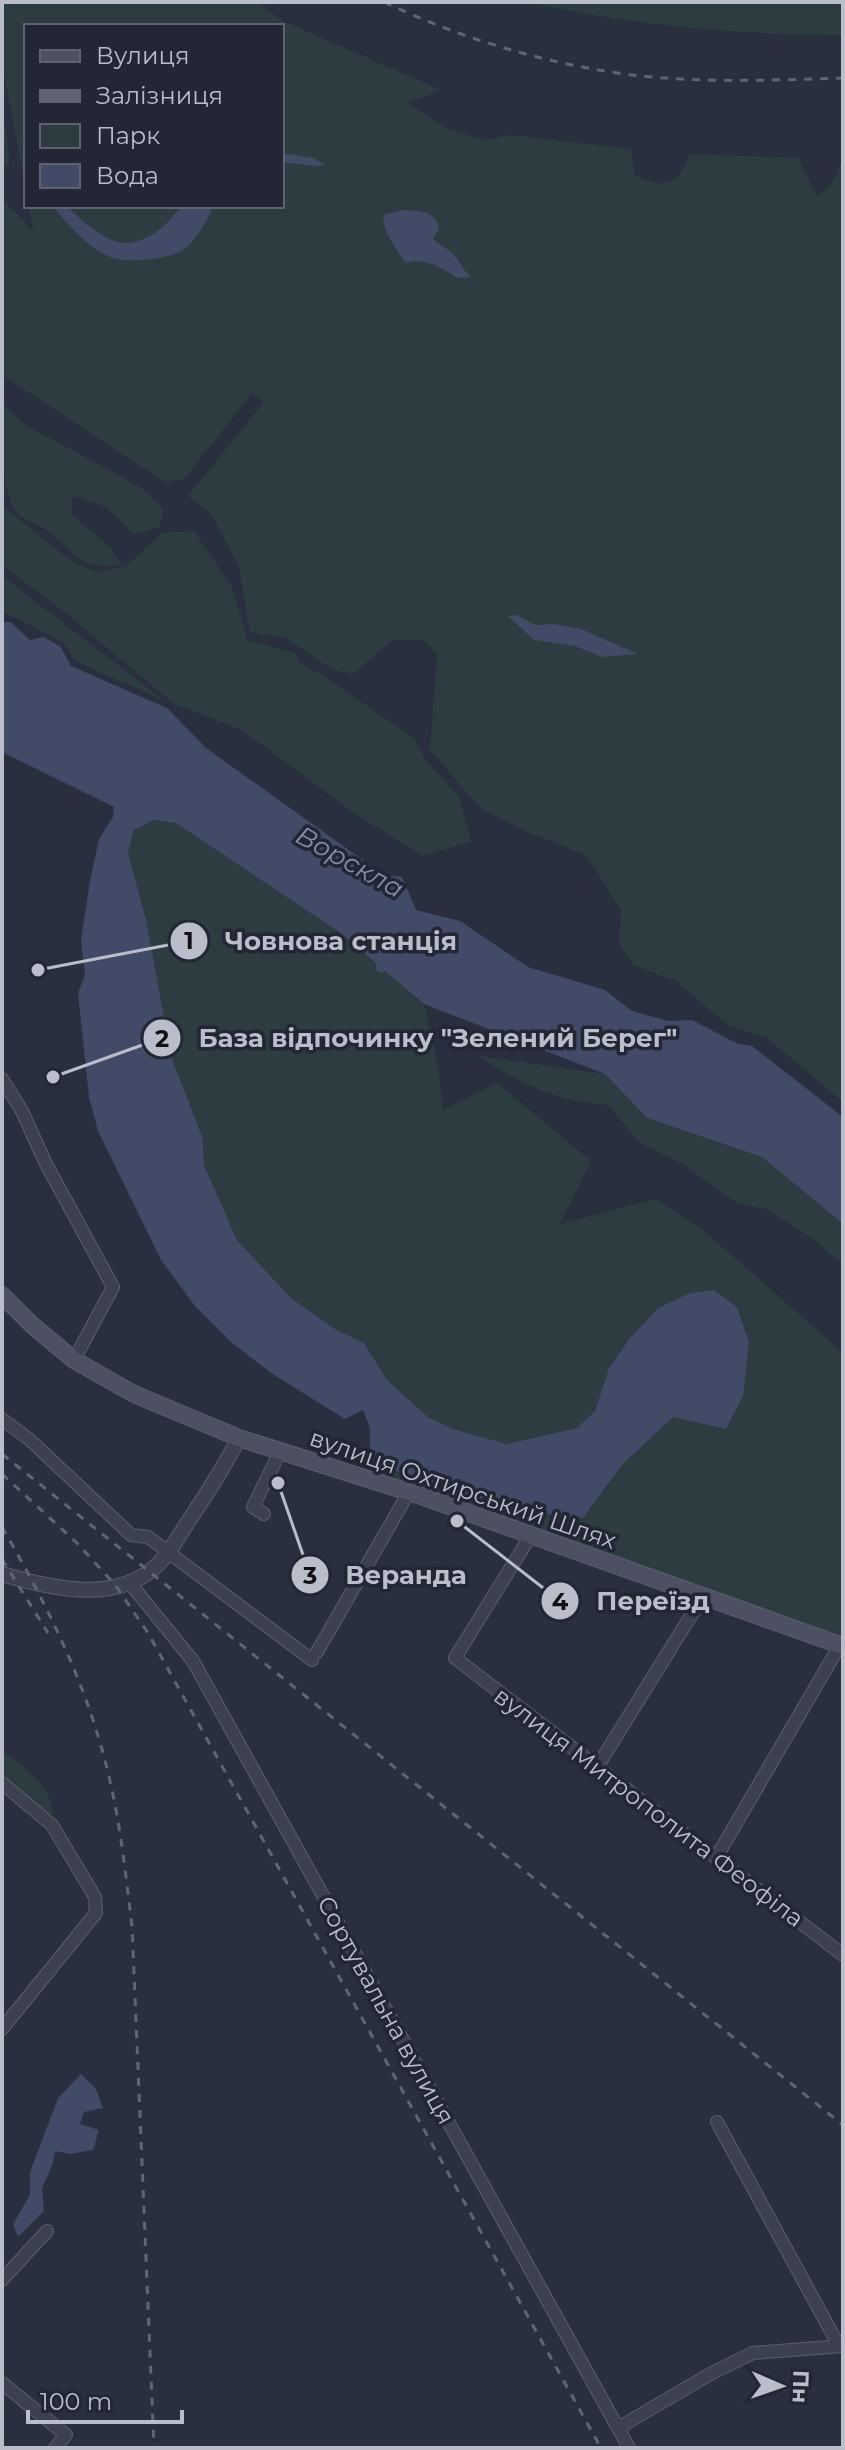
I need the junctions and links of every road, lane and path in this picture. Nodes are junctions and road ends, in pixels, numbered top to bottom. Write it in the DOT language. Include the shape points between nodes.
graph roads {
  1 [pos="2,1079"];
  2 [pos="2,1295"];
  3 [pos="74,1360"];
  4 [pos="2,1419"];
  5 [pos="239,1438"];
  6 [pos="280,1452"];
  7 [pos="409,1492"];
  8 [pos="264,1514"];
  9 [pos="531,1535"];
  10 [pos="167,1553"];
  11 [pos="2,1574"];
  12 [pos="129,1582"];
  13 [pos="702,1598"];
  14 [pos="841,1646"];
  15 [pos="597,1767"];
  16 [pos="7,1787"];
  17 [pos="2,1804"];
  18 [pos="716,1858"];
  19 [pos="843,1955"];
  20 [pos="2,2029"];
  21 [pos="717,2122"];
  22 [pos="47,2231"];
  23 [pos="2,2280"];
  24 [pos="841,2346"];
  25 [pos="2,2383"];
  26 [pos="618,2428"];
  27 [pos="55,2448"];
  28 [pos="629,2448"];
  1 -- 3 [label="street" via="113,1287"];
  2 -- 3 [label="main road, вулиця Охтирський Шлях"];
  3 -- 5 [label="main road, вулиця Охтирський Шлях" via="134,1394"];
  4 -- 10 [label="street" via="131,1535 148,1537"];
  5 -- 6 [label="main road, вулиця Охтирський Шлях"];
  5 -- 10 [label="street"];
  6 -- 7 [label="main road, вулиця Охтирський Шлях"];
  6 -- 8 [label="street" via="253,1507"];
  7 -- 9 [label="main road, вулиця Охтирський Шлях"];
  7 -- 10 [label="street" via="314,1656"];
  9 -- 13 [label="main road, вулиця Охтирський Шлях"];
  9 -- 15 [label="street, вулиця Митрополита Феофіла" via="455,1658"];
  10 -- 12 [label="street" via="156,1567"];
  11 -- 12 [label="street" via="73,1589"];
  12 -- 26 [label="street, Сортувальна вулиця" via="193,1661"];
  13 -- 14 [label="main road, вулиця Охтирський Шлях"];
  13 -- 15 [label="street"];
  14 -- 18 [label="street"];
  15 -- 18 [label="street, вулиця Митрополита Феофіла"];
  16 -- 17 [label="street"];
  16 -- 20 [label="street" via="52,1825 95,1897 96,1913"];
  18 -- 19 [label="street, вулиця Митрополита Феофіла"];
  21 -- 24 [label="street"];
  22 -- 23 [label="street"];
  24 -- 26 [label="street" via="753,2353"];
  25 -- 27 [label="street" via="66,2435"];
  26 -- 28 [label="street, Сортувальна вулиця"];
}
